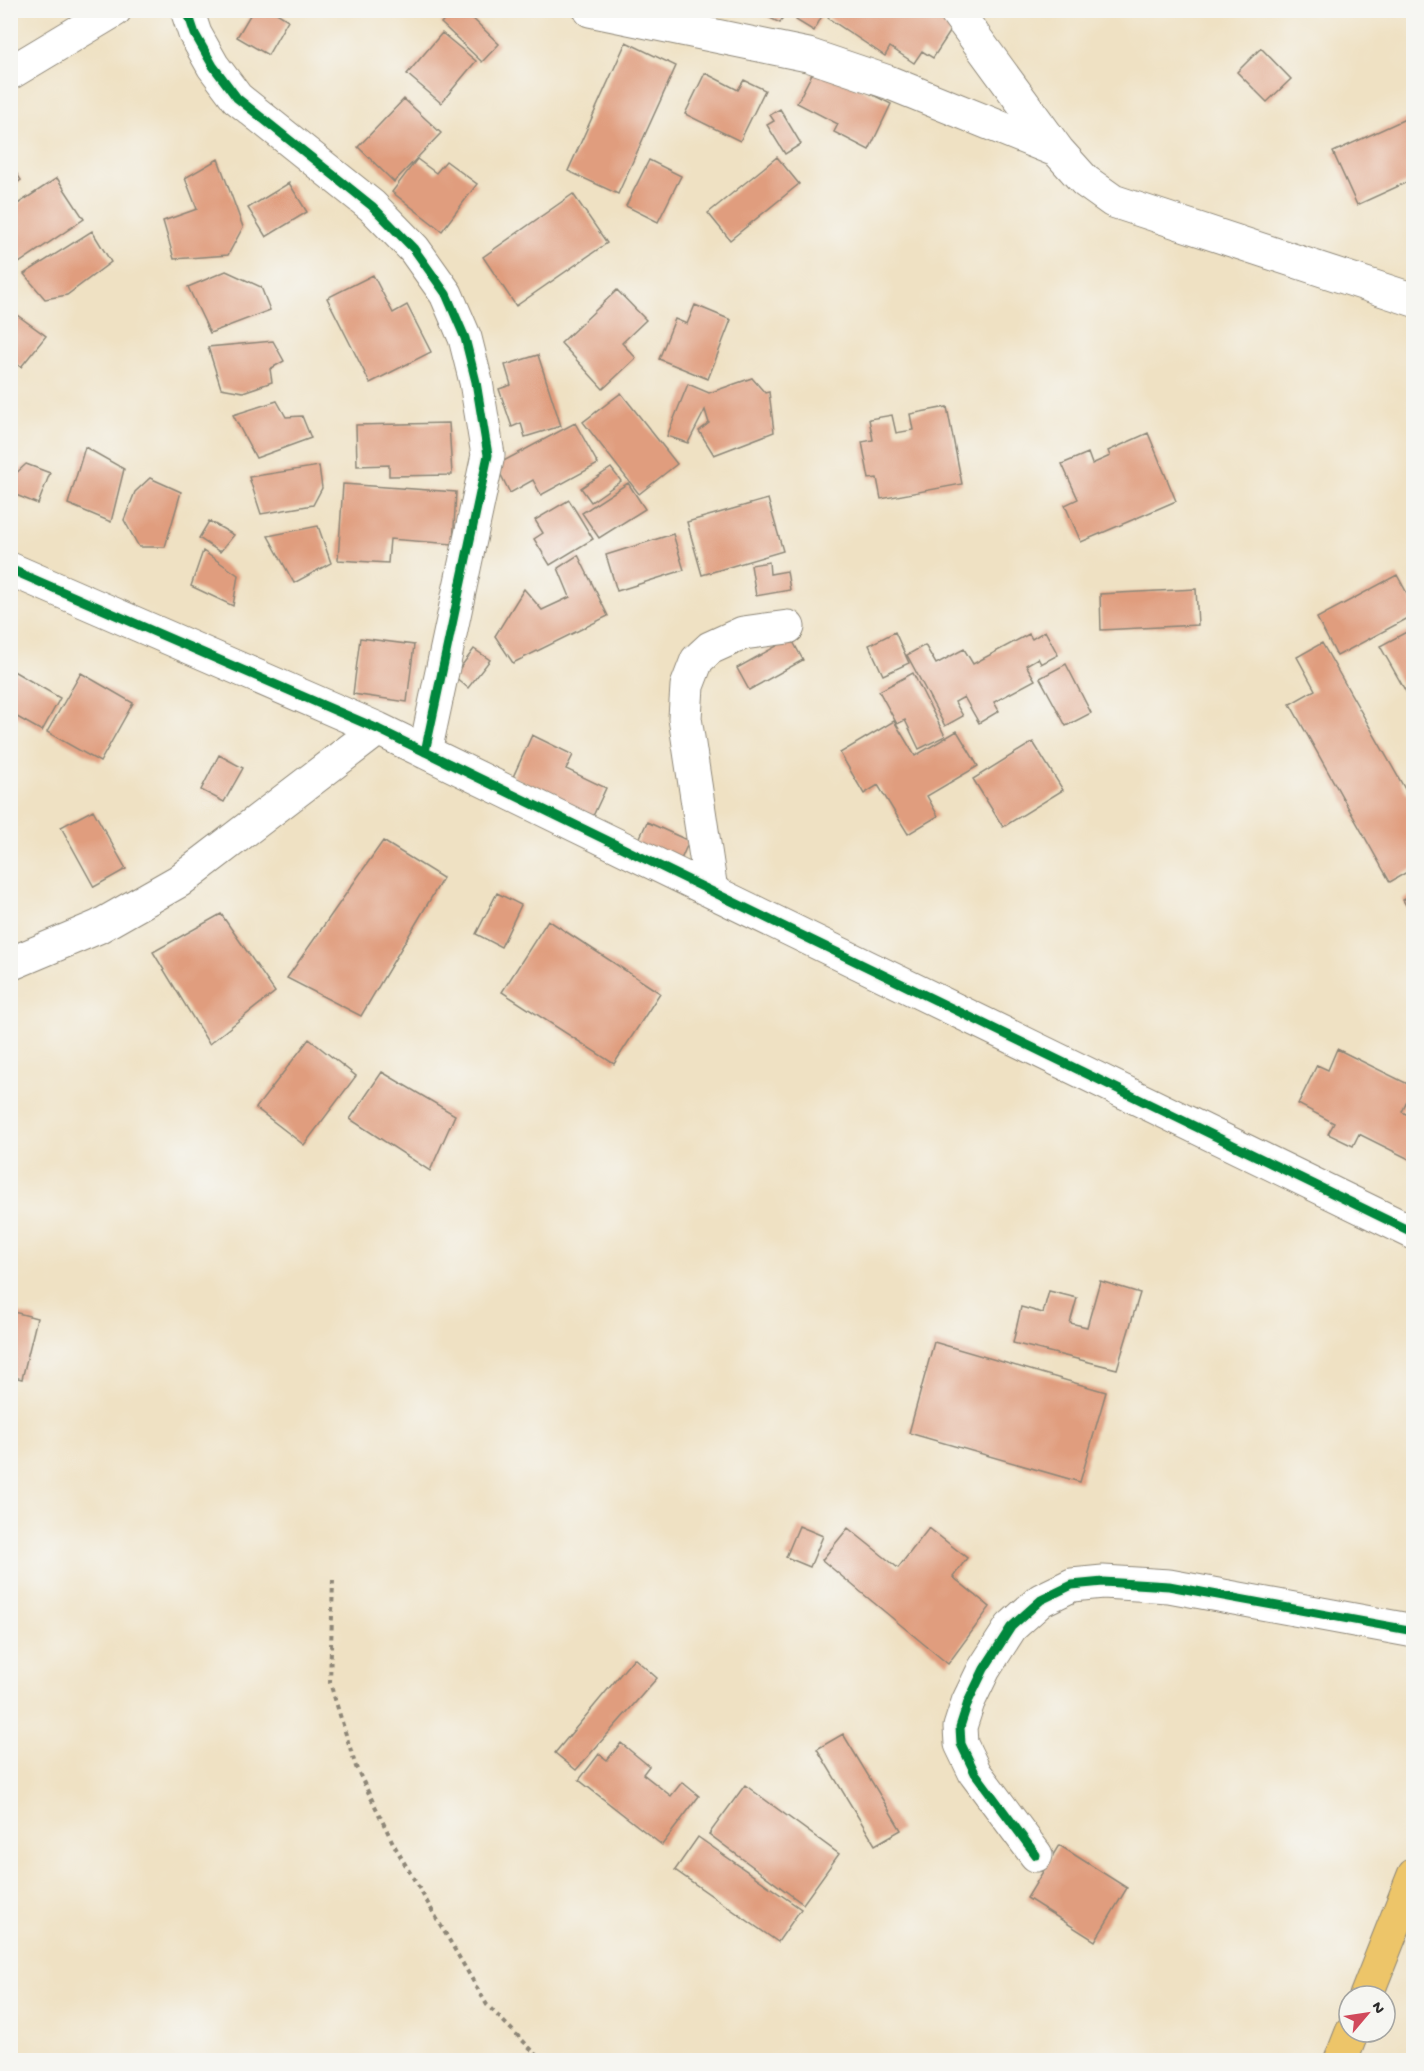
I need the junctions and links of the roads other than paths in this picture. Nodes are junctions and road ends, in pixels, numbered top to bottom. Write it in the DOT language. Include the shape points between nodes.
graph roads {
  1 [pos="115,10"];
  2 [pos="187,10"];
  3 [pos="590,10"];
  4 [pos="955,10"];
  5 [pos="10,73"];
  6 [pos="1058,151"];
  7 [pos="1413,300"];
  8 [pos="10,569"];
  9 [pos="788,627"];
  10 [pos="378,729"];
  11 [pos="425,752"];
  12 [pos="711,890"];
  13 [pos="10,964"];
  14 [pos="1413,1233"];
  15 [pos="1413,1631"];
  16 [pos="1036,1855"];
  17 [pos="1413,1875"];
  18 [pos="1371,1984"];
  19 [pos="1347,2044"];
  20 [pos="1341,2061"];
  1 -- 5 [label="street"];
  2 -- 11 [label="street" via="213,66 237,98 372,206 414,249 446,294 465,338 477,382 488,455"];
  3 -- 6 [label="street" via="808,54"];
  4 -- 6 [label="street"];
  6 -- 7 [label="street" via="1085,181 1113,201"];
  8 -- 10 [label="street"];
  9 -- 12 [label="street" via="743,633 710,648 696,660 687,686 686,718"];
  10 -- 11 [label="street"];
  10 -- 13 [label="street" via="179,881 98,927"];
  11 -- 12 [label="street"];
  12 -- 14 [label="street"];
  15 -- 16 [label="street" via="1169,1586 1082,1584 1041,1600 1011,1627 984,1669 960,1726 961,1744 975,1773"];
  17 -- 18 [label="main road"];
  19 -- 20 [label="main road"];
}
